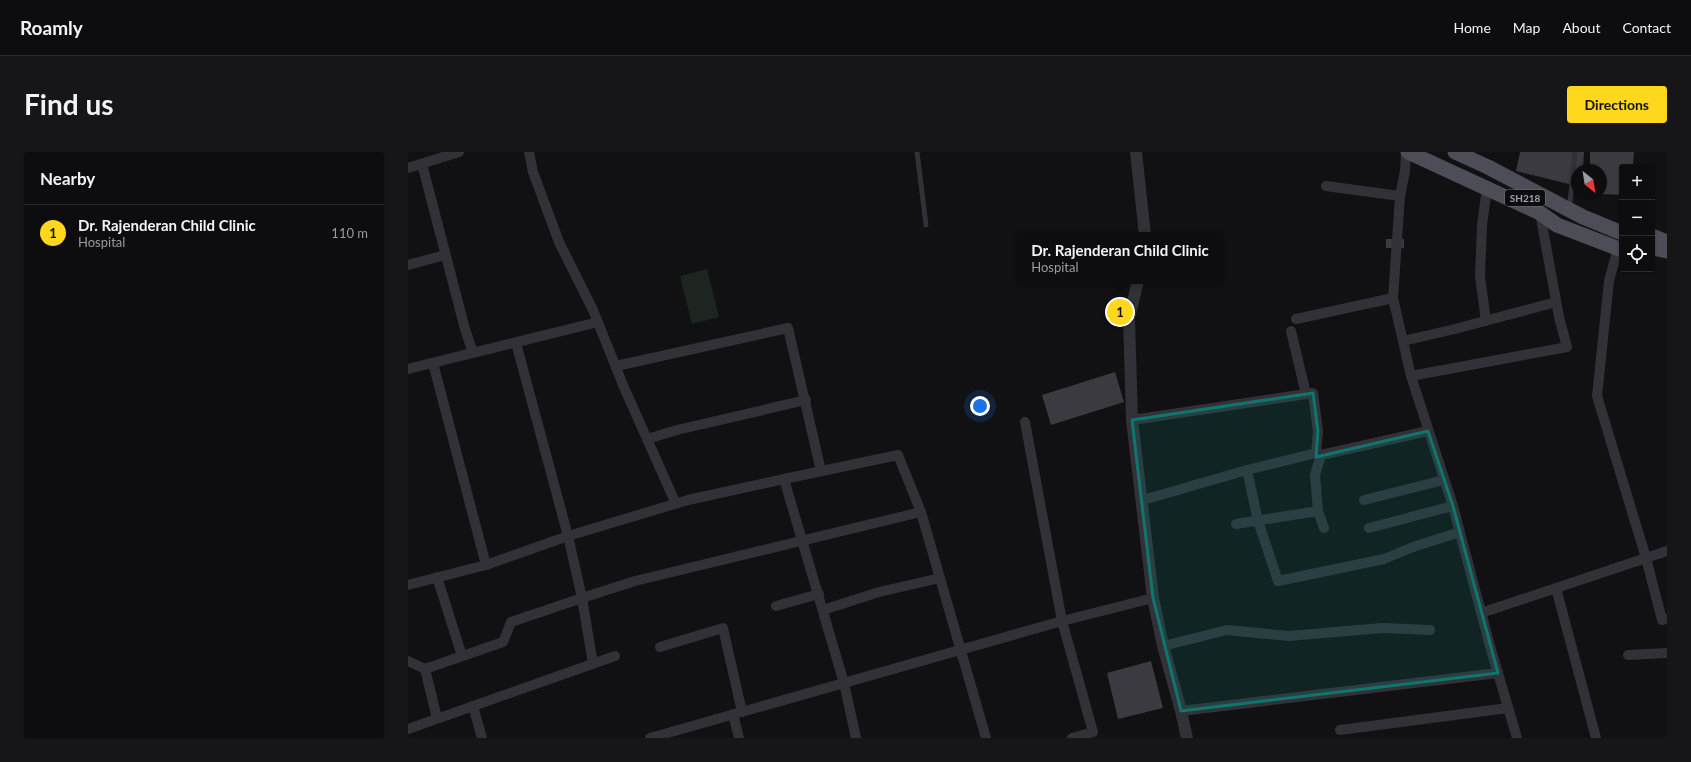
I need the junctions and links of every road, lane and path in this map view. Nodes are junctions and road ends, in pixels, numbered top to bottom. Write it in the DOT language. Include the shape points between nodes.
graph roads {
  1 [pos="459,152"];
  2 [pos="529,152"];
  3 [pos="917,152"];
  4 [pos="1136,152"];
  5 [pos="1407,152"];
  6 [pos="1430,152"];
  7 [pos="1455,152"];
  8 [pos="1472,152"];
  9 [pos="1575,152"];
  10 [pos="422,164"];
  11 [pos="408,168"];
  12 [pos="1326,186"];
  13 [pos="1487,188"];
  14 [pos="1400,196"];
  15 [pos="1570,203"];
  16 [pos="1540,213"];
  17 [pos="1619,223"];
  18 [pos="926,225"];
  19 [pos="1619,231"];
  20 [pos="1145,232"];
  21 [pos="1619,245"];
  22 [pos="1619,245"];
  23 [pos="1619,252"];
  24 [pos="445,255"];
  25 [pos="1655,256"];
  26 [pos="1667,257"];
  27 [pos="408,265"];
  28 [pos="1137,284"];
  29 [pos="1393,298"];
  30 [pos="1556,302"];
  31 [pos="1296,319"];
  32 [pos="1486,321"];
  33 [pos="598,322"];
  34 [pos="1290,331"];
  35 [pos="1403,341"];
  36 [pos="516,342"];
  37 [pos="472,353"];
  38 [pos="433,363"];
  39 [pos="616,366"];
  40 [pos="408,370"];
  41 [pos="1411,376"];
  42 [pos="1306,394"];
  43 [pos="806,400"];
  44 [pos="1132,420"];
  45 [pos="1025,422"];
  46 [pos="1428,431"];
  47 [pos="647,439"];
  48 [pos="1319,454"];
  49 [pos="1247,470"];
  50 [pos="821,471"];
  51 [pos="784,480"];
  52 [pos="1444,480"];
  53 [pos="1143,500"];
  54 [pos="1364,500"];
  55 [pos="676,504"];
  56 [pos="1453,506"];
  57 [pos="1318,511"];
  58 [pos="921,512"];
  59 [pos="1258,521"];
  60 [pos="1236,524"];
  61 [pos="1324,528"];
  62 [pos="1369,528"];
  63 [pos="1460,532"];
  64 [pos="568,536"];
  65 [pos="802,542"];
  66 [pos="1667,551"];
  67 [pos="1646,558"];
  68 [pos="486,565"];
  69 [pos="438,577"];
  70 [pos="940,578"];
  71 [pos="408,585"];
  72 [pos="1556,588"];
  73 [pos="819,594"];
  74 [pos="582,598"];
  75 [pos="1154,598"];
  76 [pos="776,606"];
  77 [pos="823,610"];
  78 [pos="1481,613"];
  79 [pos="1667,619"];
  80 [pos="1062,621"];
  81 [pos="1430,630"];
  82 [pos="1163,646"];
  83 [pos="660,647"];
  84 [pos="961,650"];
  85 [pos="1667,653"];
  86 [pos="1628,655"];
  87 [pos="462,656"];
  88 [pos="615,656"];
  89 [pos="408,661"];
  90 [pos="593,664"];
  91 [pos="425,669"];
  92 [pos="1498,673"];
  93 [pos="844,683"];
  94 [pos="473,706"];
  95 [pos="1508,708"];
  96 [pos="1181,711"];
  97 [pos="738,713"];
  98 [pos="437,718"];
  99 [pos="408,729"];
  100 [pos="1340,730"];
  101 [pos="408,732"];
  102 [pos="410,738"];
  103 [pos="482,738"];
  104 [pos="650,738"];
  105 [pos="739,738"];
  106 [pos="856,738"];
  107 [pos="986,738"];
  108 [pos="1072,738"];
  109 [pos="1187,738"];
  110 [pos="1517,738"];
  111 [pos="1596,738"];
  1 -- 10 [label="street"];
  2 -- 33 [label="street" via="533,172 559,242"];
  3 -- 18 [label="lane"];
  4 -- 20 [label="street"];
  5 -- 13 [label="main road"];
  5 -- 14 [label="street"];
  6 -- 21 [label="main road, SH218"];
  7 -- 19 [label="main road, SH218" via="1583,217"];
  8 -- 15 [label="main road"];
  9 -- 15 [label="lane"];
  10 -- 11 [label="street"];
  10 -- 24 [label="street"];
  12 -- 14 [label="street"];
  13 -- 16 [label="main road"];
  13 -- 32 [label="street" via="1482,224 1480,276"];
  14 -- 29 [label="street"];
  15 -- 17 [label="main road"];
  16 -- 22 [label="main road" via="1557,225"];
  16 -- 30 [label="street"];
  23 -- 67 [label="street" via="1609,280 1597,396"];
  24 -- 27 [label="street"];
  24 -- 37 [label="street"];
  25 -- 26 [label="main road"];
  28 -- 44 [label="street" via="1129,318"];
  29 -- 31 [label="street"];
  29 -- 35 [label="street"];
  30 -- 32 [label="street"];
  30 -- 41 [label="street" via="1567,347"];
  32 -- 35 [label="street"];
  33 -- 36 [label="street"];
  33 -- 39 [label="street"];
  34 -- 42 [label="street"];
  35 -- 41 [label="street"];
  36 -- 37 [label="street"];
  36 -- 64 [label="street"];
  37 -- 38 [label="street"];
  38 -- 40 [label="street"];
  38 -- 68 [label="street"];
  39 -- 43 [label="street" via="788,328"];
  39 -- 47 [label="street"];
  41 -- 46 [label="street"];
  42 -- 44 [label="street"];
  42 -- 48 [label="street" via="1313,393"];
  43 -- 47 [label="street"];
  43 -- 50 [label="street"];
  44 -- 53 [label="street"];
  45 -- 80 [label="street"];
  46 -- 48 [label="street"];
  46 -- 52 [label="street"];
  47 -- 55 [label="street"];
  48 -- 49 [label="street"];
  48 -- 57 [label="street" via="1315,475"];
  49 -- 53 [label="street"];
  49 -- 59 [label="street"];
  50 -- 51 [label="street"];
  50 -- 58 [label="street" via="898,455"];
  51 -- 55 [label="street"];
  51 -- 65 [label="street"];
  52 -- 54 [label="street"];
  52 -- 56 [label="street"];
  53 -- 75 [label="street"];
  55 -- 64 [label="street"];
  56 -- 62 [label="street"];
  56 -- 63 [label="street"];
  57 -- 59 [label="street"];
  57 -- 61 [label="street"];
  58 -- 65 [label="street"];
  58 -- 70 [label="street"];
  59 -- 60 [label="street"];
  59 -- 63 [label="street" via="1278,580 1384,559"];
  63 -- 78 [label="street"];
  64 -- 68 [label="street"];
  64 -- 74 [label="street"];
  65 -- 73 [label="street"];
  65 -- 74 [label="street" via="635,581"];
  66 -- 67 [label="street"];
  67 -- 72 [label="street"];
  67 -- 79 [label="street" via="1662,620"];
  68 -- 69 [label="street"];
  69 -- 71 [label="street"];
  69 -- 87 [label="street"];
  70 -- 77 [label="street" via="879,592"];
  70 -- 84 [label="street"];
  72 -- 78 [label="street"];
  72 -- 111 [label="street"];
  73 -- 76 [label="street"];
  73 -- 77 [label="street"];
  74 -- 87 [label="street" via="511,622 503,642"];
  74 -- 90 [label="street"];
  75 -- 80 [label="street"];
  75 -- 82 [label="street"];
  77 -- 93 [label="street"];
  78 -- 92 [label="street"];
  80 -- 84 [label="street"];
  80 -- 108 [label="street" via="1093,732"];
  81 -- 82 [label="street" via="1382,628 1289,636 1227,630"];
  82 -- 96 [label="street"];
  83 -- 97 [label="street" via="722,628"];
  84 -- 93 [label="street"];
  84 -- 107 [label="street"];
  85 -- 86 [label="street"];
  87 -- 91 [label="street"];
  88 -- 90 [label="street"];
  89 -- 91 [label="street"];
  90 -- 94 [label="street"];
  91 -- 98 [label="street"];
  92 -- 95 [label="street"];
  92 -- 96 [label="street"];
  93 -- 97 [label="street"];
  93 -- 106 [label="street"];
  94 -- 98 [label="street"];
  94 -- 103 [label="street"];
  95 -- 100 [label="street"];
  95 -- 110 [label="street"];
  96 -- 109 [label="street"];
  97 -- 104 [label="street"];
  97 -- 105 [label="street"];
  98 -- 99 [label="street"];
  101 -- 102 [label="street"];
}
